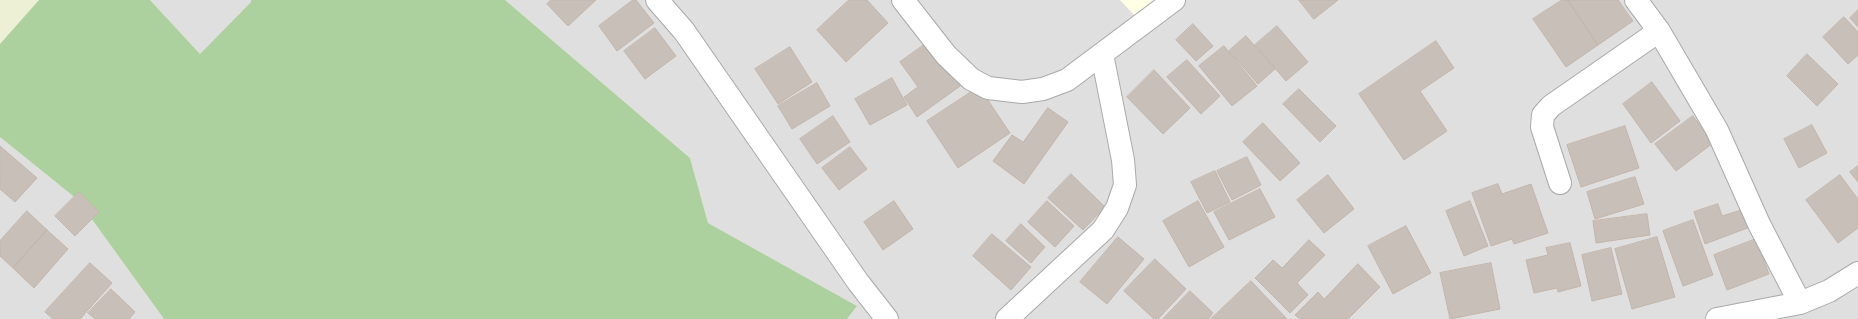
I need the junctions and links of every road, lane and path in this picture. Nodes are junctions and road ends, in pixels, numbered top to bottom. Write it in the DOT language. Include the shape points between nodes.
graph roads {
  1 [pos="657,0"];
  2 [pos="903,0"];
  3 [pos="1174,0"];
  4 [pos="1636,0"];
  5 [pos="1659,32"];
  6 [pos="1102,54"];
  7 [pos="1560,183"];
  8 [pos="1858,273"];
  9 [pos="1800,303"];
  10 [pos="887,319"];
  11 [pos="1007,319"];
  12 [pos="1717,319"];
  1 -- 10 [label="street" via="684,31 858,282"];
  2 -- 6 [label="street" via="946,56 971,79 988,88 1022,92 1043,89 1067,80"];
  3 -- 6 [label="street"];
  4 -- 5 [label="street"];
  5 -- 7 [label="street" via="1551,106 1543,115 1542,127"];
  5 -- 9 [label="street" via="1717,130 1759,224"];
  6 -- 11 [label="street" via="1124,160 1125,185 1117,208 1103,230"];
  8 -- 9 [label="street" via="1829,291"];
  9 -- 12 [label="street"];
}
